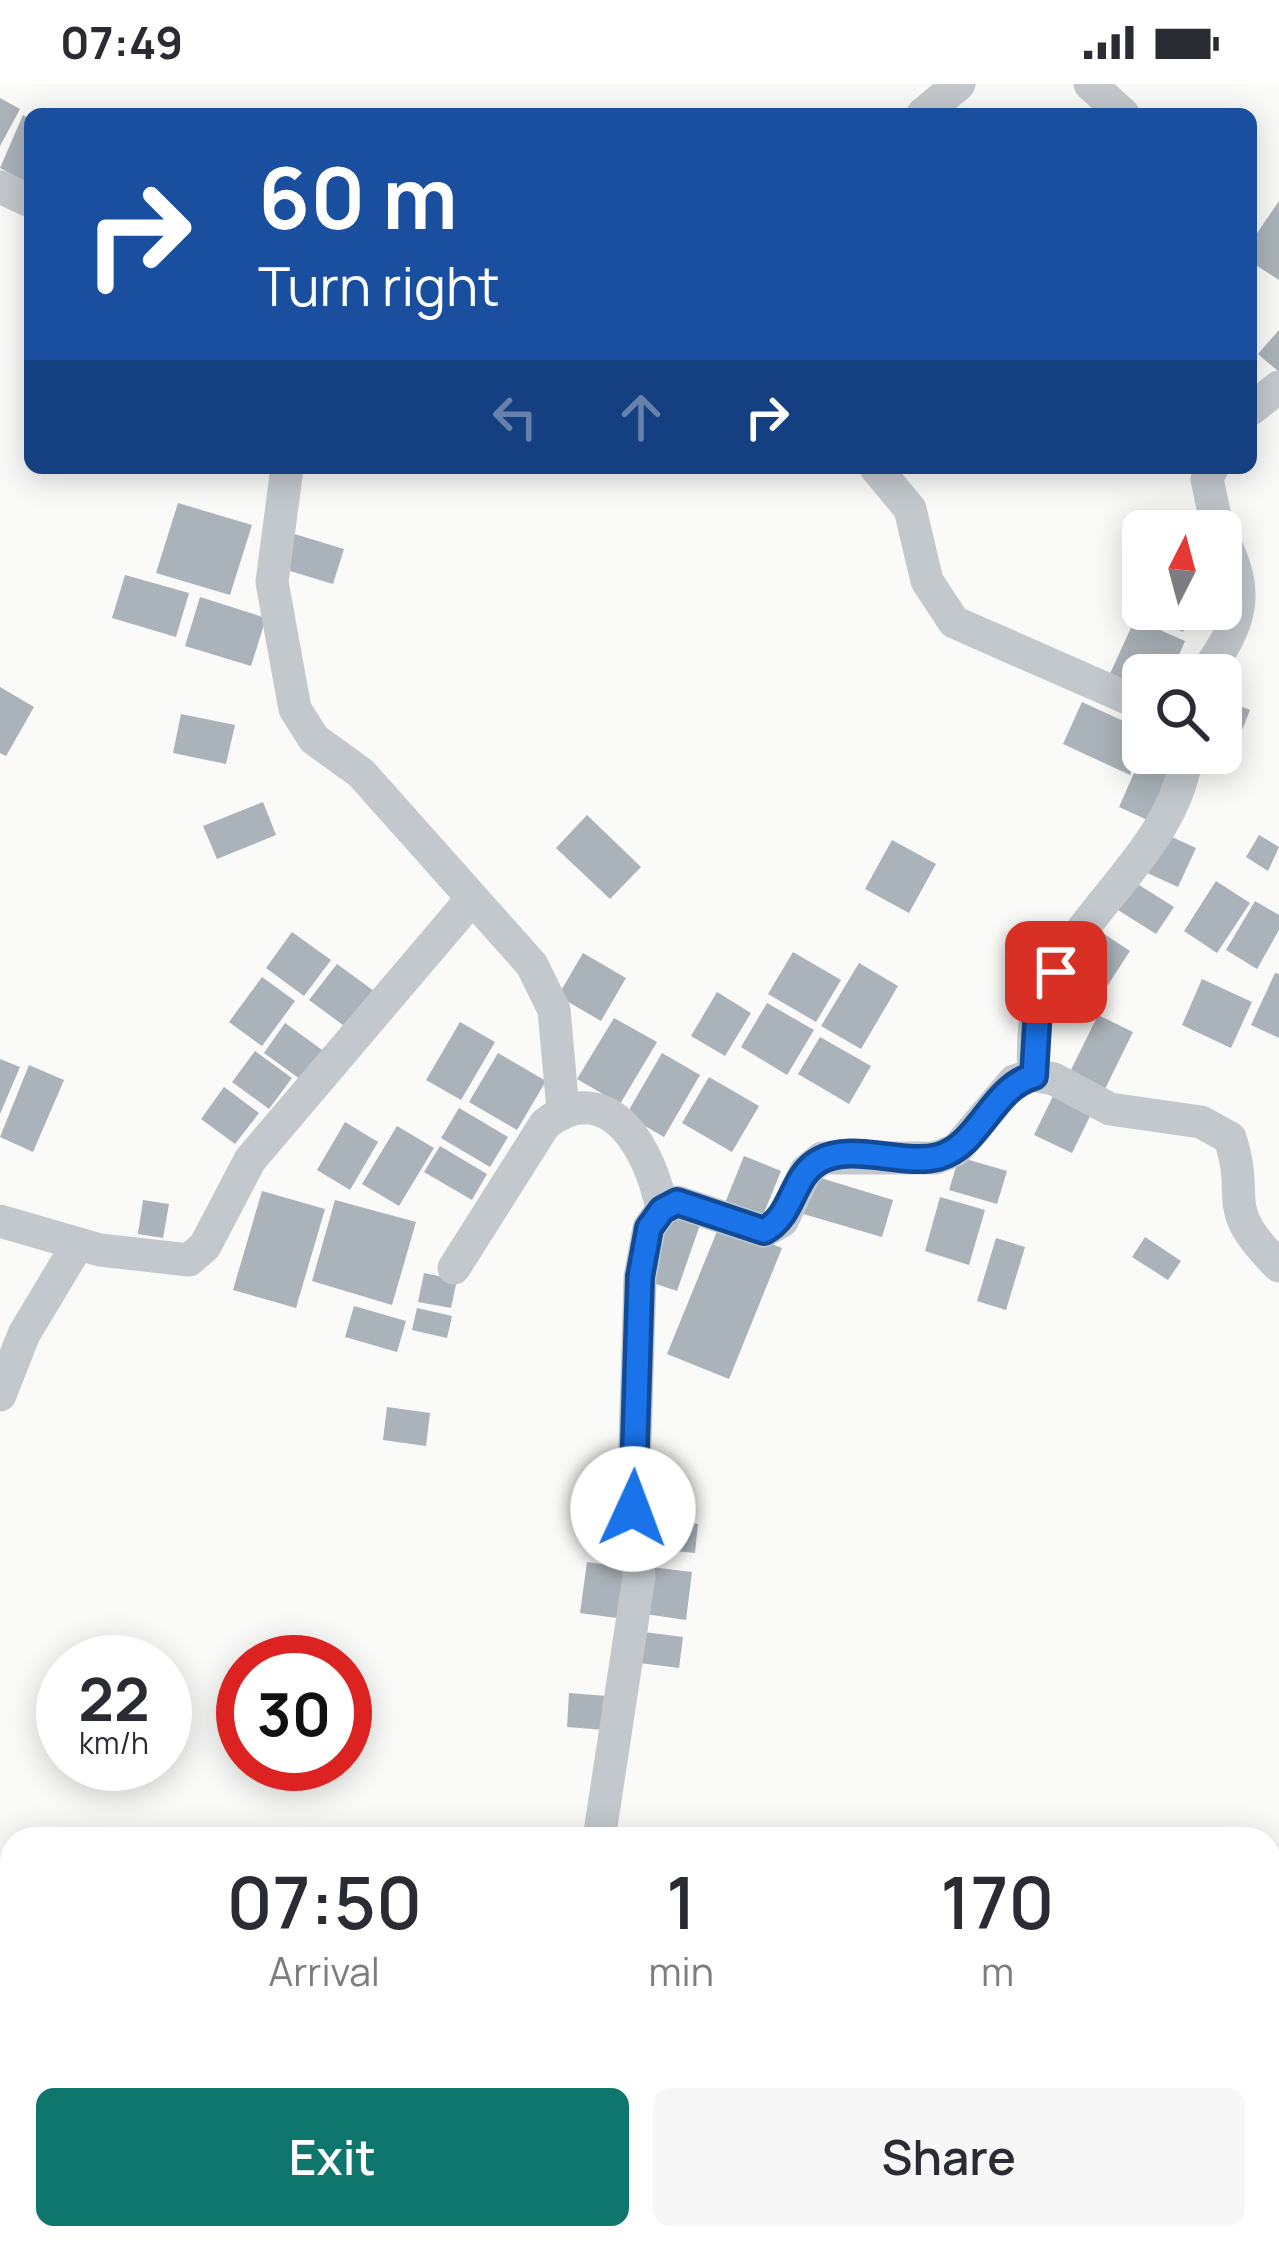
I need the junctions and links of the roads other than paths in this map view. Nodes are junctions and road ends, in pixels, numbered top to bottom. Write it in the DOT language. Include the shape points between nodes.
graph roads {
  1 [pos="959,84"];
  2 [pos="1090,84"];
  3 [pos="930,108"];
  4 [pos="1116,108"];
  5 [pos="285,474"];
  6 [pos="881,474"];
  7 [pos="1209,474"];
  8 [pos="1214,510"];
  9 [pos="1122,696"];
  10 [pos="1182,774"];
  11 [pos="470,901"];
  12 [pos="1034,1076"];
  13 [pos="563,1110"];
  14 [pos="662,1210"];
  15 [pos="0,1221"];
  16 [pos="78,1244"];
  17 [pos="1279,1266"];
  18 [pos="454,1268"];
  19 [pos="0,1395"];
  20 [pos="600,1827"];
  1 -- 3 [label="street"];
  2 -- 4 [label="street"];
  5 -- 11 [label="street" via="272,582 296,709 314,739 361,773"];
  6 -- 9 [label="street" via="910,509 927,581 954,622"];
  7 -- 8 [label="street"];
  10 -- 12 [label="street" via="1178,793 1038,1008"];
  11 -- 13 [label="street" via="548,991"];
  11 -- 16 [label="street" via="250,1160 205,1246 189,1260"];
  12 -- 14 [label="street" via="1014,1081 956,1150 935,1158 822,1158 806,1172 782,1222 764,1231 694,1205"];
  12 -- 17 [label="street" via="1110,1108 1201,1122 1230,1138 1241,1222"];
  13 -- 14 [label="street" via="588,1108 617,1120 643,1144"];
  13 -- 18 [label="street" via="545,1124"];
  14 -- 20 [label="street" via="642,1264 633,1509 639,1577"];
  15 -- 16 [label="street"];
  16 -- 19 [label="street" via="24,1334"];
}
